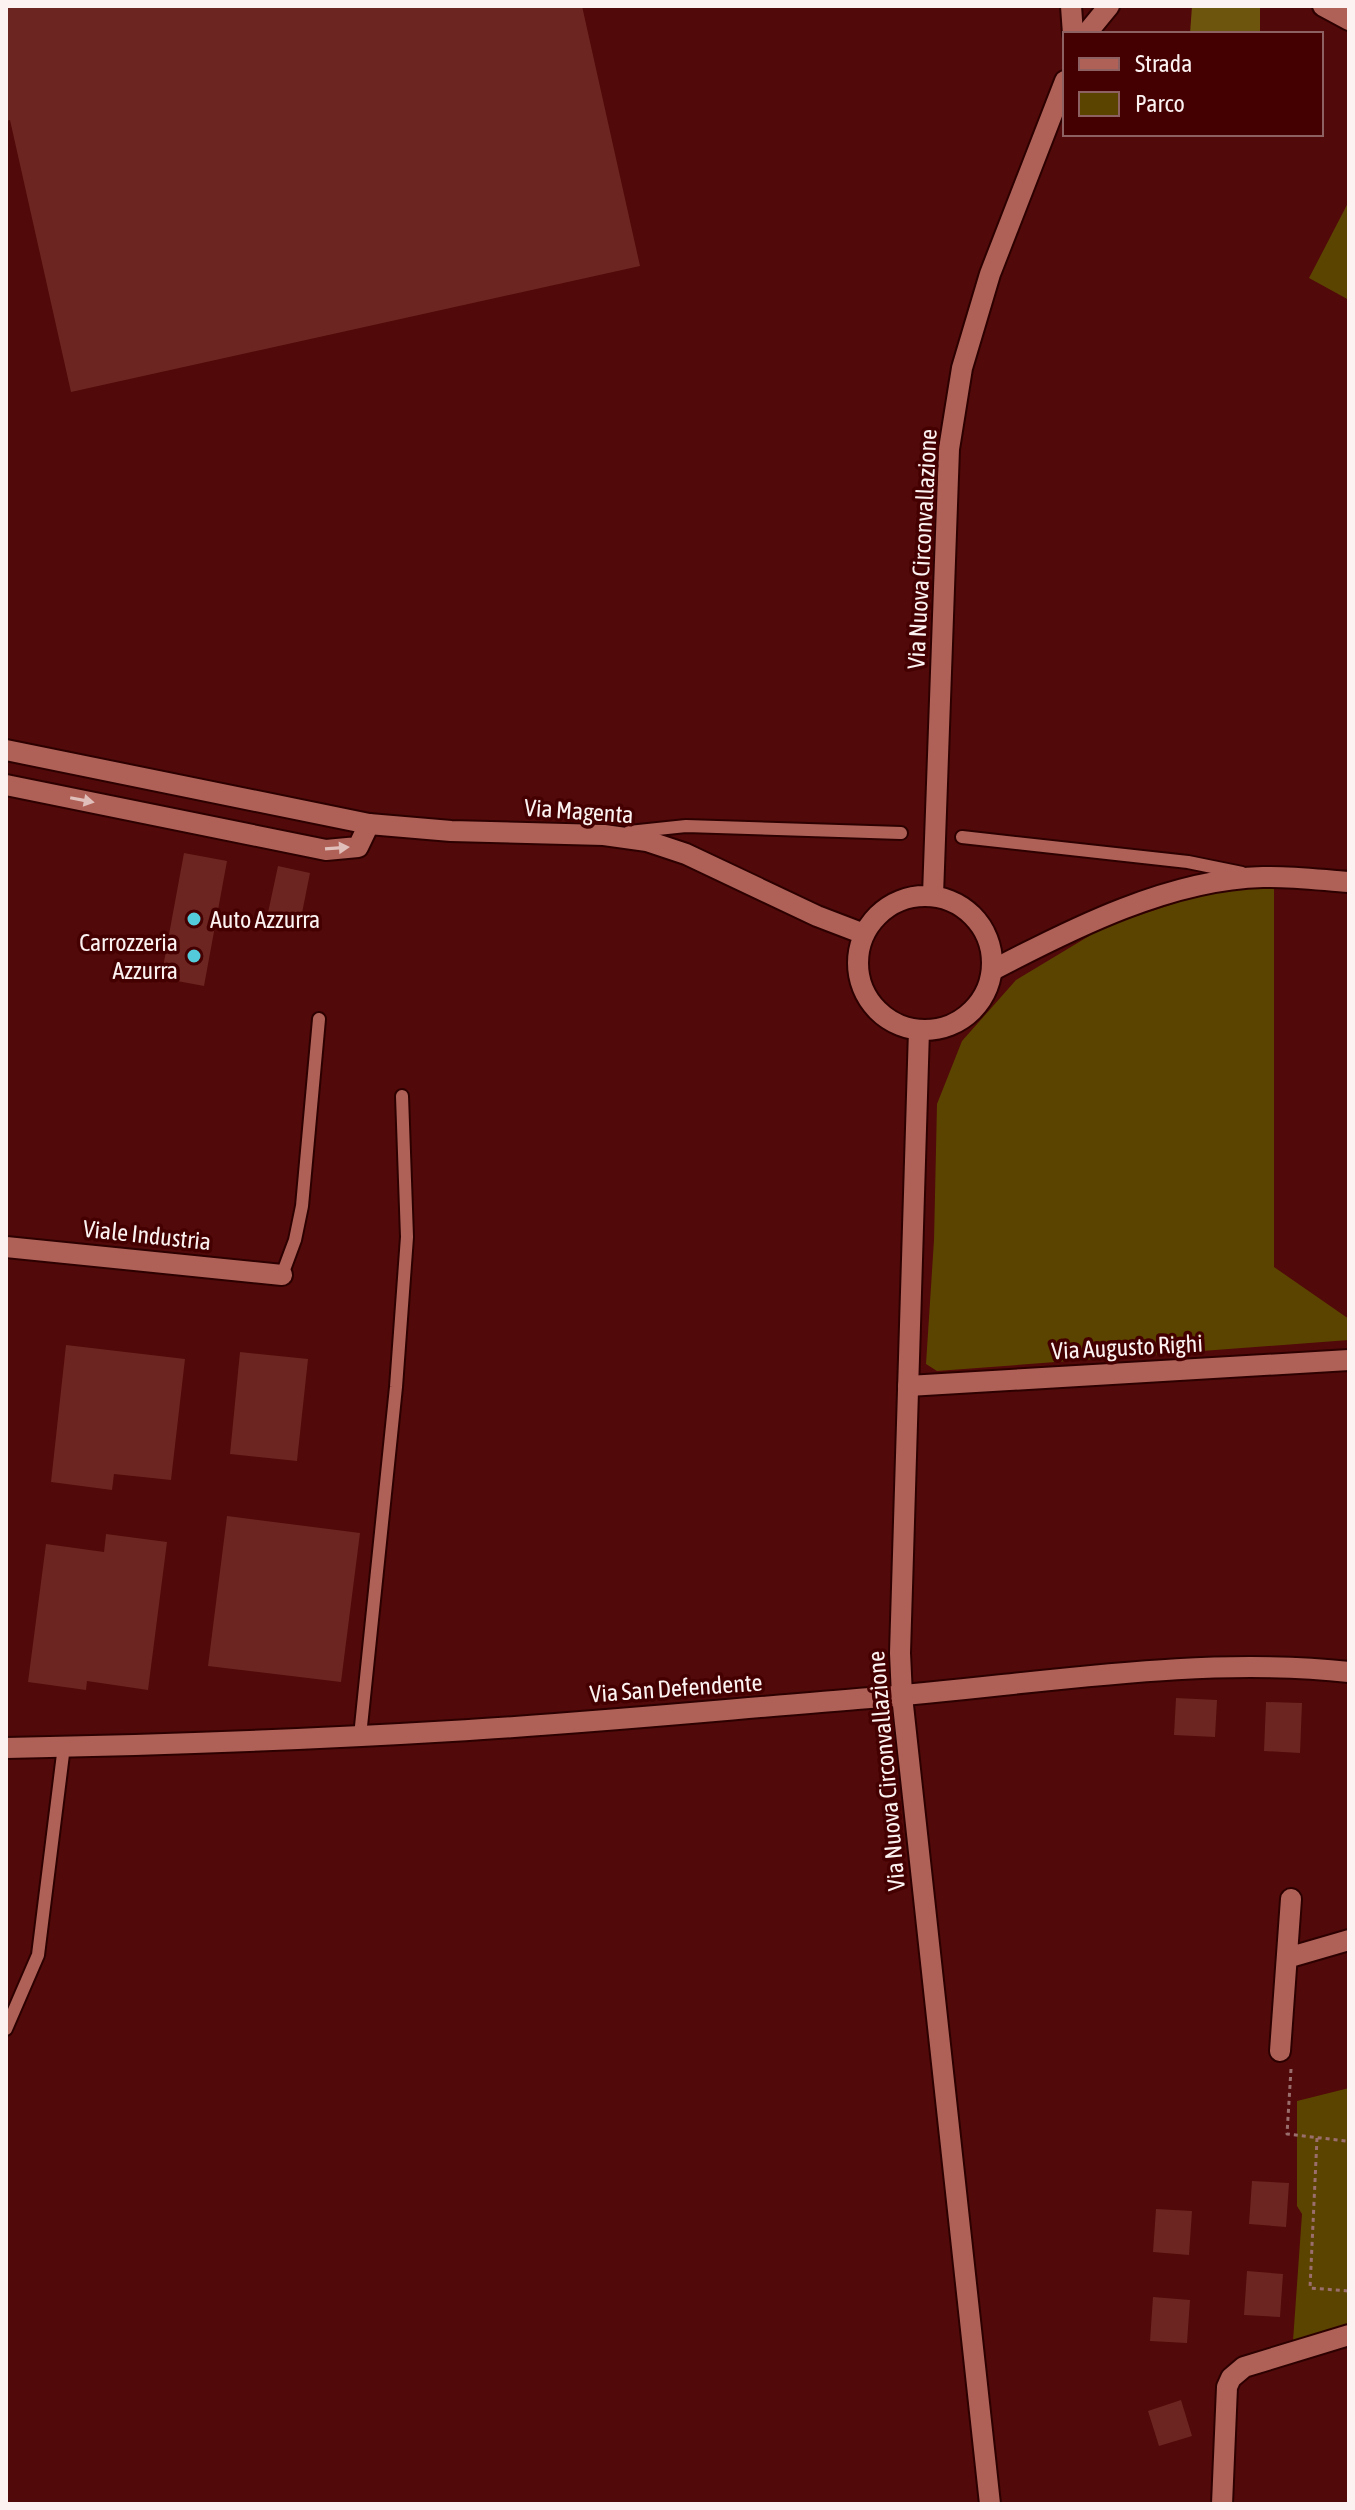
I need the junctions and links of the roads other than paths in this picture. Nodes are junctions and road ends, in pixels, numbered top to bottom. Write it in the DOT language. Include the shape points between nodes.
graph roads {
  1 [pos="1071,6"];
  2 [pos="1109,6"];
  3 [pos="1323,6"];
  4 [pos="1349,20"];
  5 [pos="1073,32"];
  6 [pos="1088,32"];
  7 [pos="1063,86"];
  8 [pos="6,750"];
  9 [pos="6,785"];
  10 [pos="369,824"];
  11 [pos="901,833"];
  12 [pos="604,835"];
  13 [pos="962,837"];
  14 [pos="1261,877"];
  15 [pos="1349,882"];
  16 [pos="933,895"];
  17 [pos="864,934"];
  18 [pos="993,970"];
  19 [pos="319,1019"];
  20 [pos="919,1030"];
  21 [pos="402,1096"];
  22 [pos="6,1247"];
  23 [pos="282,1275"];
  24 [pos="1349,1360"];
  25 [pos="908,1386"];
  26 [pos="1349,1672"];
  27 [pos="902,1696"];
  28 [pos="360,1736"];
  29 [pos="64,1746"];
  30 [pos="6,1748"];
  31 [pos="1291,1899"];
  32 [pos="1349,1940"];
  33 [pos="1287,1958"];
  34 [pos="6,2029"];
  35 [pos="1280,2051"];
  36 [pos="1349,2335"];
  37 [pos="990,2504"];
  38 [pos="1222,2504"];
  1 -- 5 [label="street"];
  2 -- 6 [label="street"];
  3 -- 4 [label="street"];
  7 -- 16 [label="street, Via Nuova Circonvallazione" via="990,274 962,368 949,449"];
  8 -- 10 [label="street, Via Magenta"];
  9 -- 10 [label="street, one-way" via="326,850 358,847"];
  10 -- 12 [label="street, Via Magenta"];
  11 -- 12 [label="lane" via="686,826"];
  12 -- 17 [label="street, Via Magenta" via="686,854"];
  13 -- 14 [label="lane" via="1188,862"];
  14 -- 15 [label="street"];
  14 -- 18 [label="street" via="1146,901 1071,929"];
  16 -- 17 [label="street" via="892,903"];
  16 -- 18 [label="street" via="971,912 992,949"];
  17 -- 20 [label="street" via="858,955 866,996 880,1013"];
  18 -- 20 [label="street" via="982,999 960,1021"];
  19 -- 23 [label="lane" via="302,1206"];
  20 -- 25 [label="street, Via Nuova Circonvallazione"];
  21 -- 28 [label="lane" via="407,1237"];
  22 -- 23 [label="street, Viale Industria"];
  24 -- 25 [label="street, Via Augusto Righi"];
  25 -- 27 [label="street, Via Nuova Circonvallazione"];
  26 -- 27 [label="street, Via San Defendente" via="1200,1669"];
  27 -- 28 [label="street, Via San Defendente"];
  27 -- 37 [label="street, Via Nuova Circonvallazione"];
  28 -- 29 [label="street, Via San Defendente"];
  29 -- 30 [label="street, Via San Defendente"];
  29 -- 34 [label="lane" via="38,1955"];
  31 -- 33 [label="street"];
  32 -- 33 [label="street"];
  33 -- 35 [label="street"];
  36 -- 38 [label="street" via="1244,2367 1231,2378"];
}
